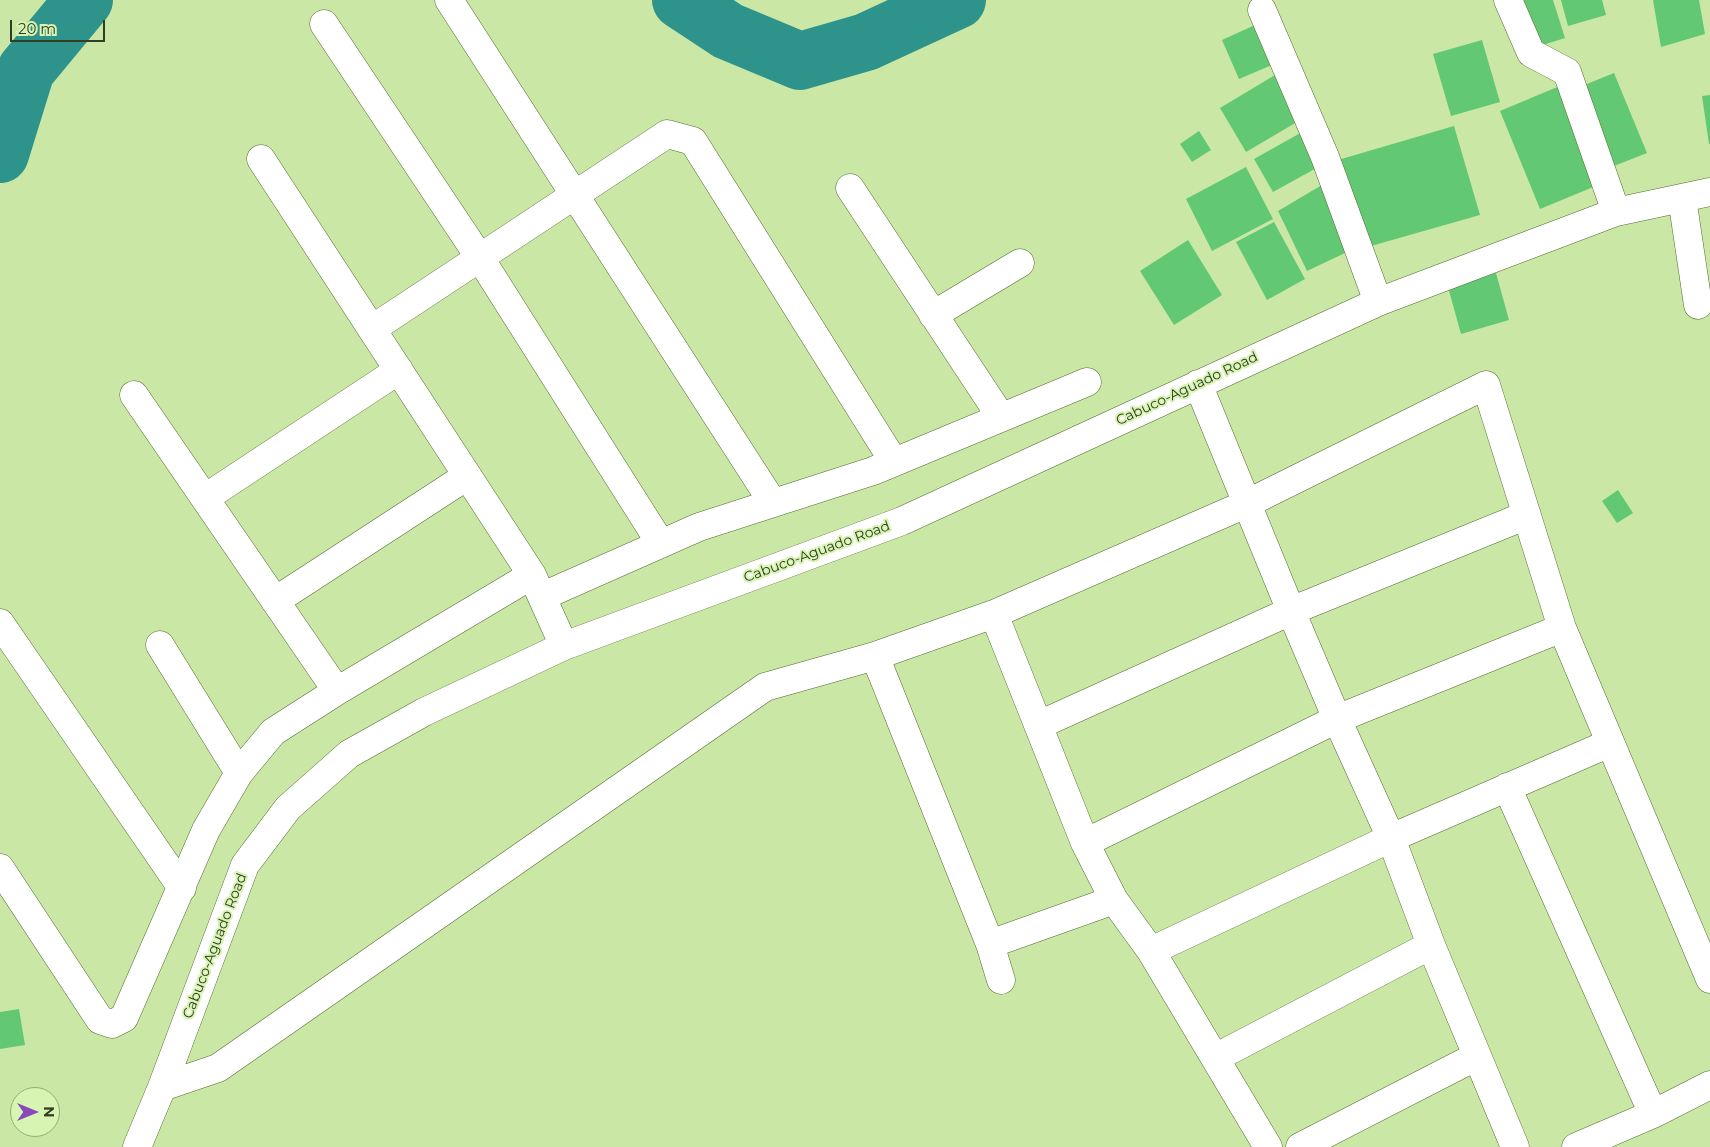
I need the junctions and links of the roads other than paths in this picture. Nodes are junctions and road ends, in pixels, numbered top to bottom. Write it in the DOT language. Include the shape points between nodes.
graph roads {
  1 [pos="449,0"];
  2 [pos="1508,0"];
  3 [pos="1262,10"];
  4 [pos="324,24"];
  5 [pos="262,159"];
  6 [pos="850,188"];
  7 [pos="1710,192"];
  8 [pos="575,195"];
  9 [pos="1682,198"];
  10 [pos="1616,212"];
  11 [pos="480,258"];
  12 [pos="1020,263"];
  13 [pos="1378,302"];
  14 [pos="1698,305"];
  15 [pos="933,314"];
  16 [pos="372,329"];
  17 [pos="399,370"];
  18 [pos="1087,382"];
  19 [pos="1198,384"];
  20 [pos="134,395"];
  21 [pos="1002,417"];
  22 [pos="894,462"];
  23 [pos="467,476"];
  24 [pos="204,498"];
  25 [pos="773,503"];
  26 [pos="1246,504"];
  27 [pos="1527,515"];
  28 [pos="661,544"];
  29 [pos="537,585"];
  30 [pos="275,600"];
  31 [pos="1291,611"];
  32 [pos="994,614"];
  33 [pos="0,623"];
  34 [pos="1562,628"];
  35 [pos="160,645"];
  36 [pos="564,646"];
  37 [pos="875,656"];
  38 [pos="337,691"];
  39 [pos="1337,719"];
  40 [pos="1039,726"];
  41 [pos="1610,744"];
  42 [pos="239,773"];
  43 [pos="1507,787"];
  44 [pos="1391,838"];
  45 [pos="1085,843"];
  46 [pos="0,868"];
  47 [pos="182,888"];
  48 [pos="1114,900"];
  49 [pos="990,944"];
  50 [pos="1431,945"];
  51 [pos="1151,951"];
  52 [pos="1710,979"];
  53 [pos="1001,980"];
  54 [pos="1477,1056"];
  55 [pos="1214,1058"];
  56 [pos="1710,1085"];
  57 [pos="162,1087"];
  58 [pos="1653,1114"];
  59 [pos="137,1147"];
  60 [pos="1268,1147"];
  61 [pos="1300,1147"];
  62 [pos="1515,1147"];
  63 [pos="1576,1147"];
  1 -- 8 [label="street"];
  2 -- 10 [label="street" via="1531,53 1567,72"];
  3 -- 13 [label="street" via="1325,157"];
  4 -- 11 [label="street"];
  5 -- 16 [label="street"];
  6 -- 15 [label="street"];
  7 -- 9 [label="street, Cabuco-Aguado Road"];
  8 -- 11 [label="street"];
  8 -- 22 [label="street" via="667,134 694,141"];
  8 -- 25 [label="street"];
  9 -- 10 [label="street, Cabuco-Aguado Road"];
  9 -- 14 [label="street"];
  10 -- 13 [label="street, Cabuco-Aguado Road"];
  11 -- 16 [label="street"];
  11 -- 28 [label="street"];
  12 -- 15 [label="street"];
  13 -- 19 [label="street, Cabuco-Aguado Road"];
  15 -- 21 [label="street"];
  16 -- 17 [label="street"];
  17 -- 23 [label="street"];
  17 -- 24 [label="street"];
  18 -- 21 [label="street"];
  19 -- 26 [label="street"];
  19 -- 36 [label="street, Cabuco-Aguado Road" via="902,521"];
  20 -- 24 [label="street"];
  21 -- 22 [label="street"];
  22 -- 25 [label="street"];
  23 -- 29 [label="street"];
  23 -- 30 [label="street"];
  24 -- 30 [label="street"];
  25 -- 28 [label="street" via="699,527"];
  26 -- 27 [label="street" via="1486,385"];
  26 -- 31 [label="street"];
  26 -- 32 [label="street"];
  27 -- 31 [label="street"];
  27 -- 34 [label="street"];
  28 -- 29 [label="street"];
  29 -- 36 [label="street"];
  29 -- 38 [label="street"];
  30 -- 38 [label="street"];
  31 -- 39 [label="street"];
  31 -- 40 [label="street"];
  32 -- 37 [label="street"];
  32 -- 40 [label="street"];
  33 -- 47 [label="street"];
  34 -- 39 [label="street"];
  34 -- 41 [label="street"];
  35 -- 42 [label="street"];
  36 -- 57 [label="street, Cabuco-Aguado Road" via="424,712 348,754 288,808 245,865"];
  37 -- 49 [label="street"];
  37 -- 57 [label="street" via="765,687 218,1068"];
  38 -- 42 [label="street" via="272,732"];
  39 -- 44 [label="street"];
  39 -- 45 [label="street"];
  40 -- 45 [label="street"];
  41 -- 43 [label="street"];
  41 -- 52 [label="street"];
  42 -- 47 [label="street" via="206,830"];
  43 -- 44 [label="street"];
  43 -- 58 [label="street"];
  44 -- 50 [label="street"];
  44 -- 51 [label="street"];
  45 -- 48 [label="street"];
  46 -- 47 [label="street" via="100,1020 112,1024 124,1018"];
  48 -- 49 [label="street"];
  48 -- 51 [label="street"];
  49 -- 53 [label="street"];
  50 -- 54 [label="street"];
  50 -- 55 [label="street"];
  51 -- 55 [label="street"];
  54 -- 61 [label="street"];
  54 -- 62 [label="street"];
  55 -- 60 [label="street"];
  56 -- 58 [label="street"];
  57 -- 59 [label="street, Cabuco-Aguado Road"];
  58 -- 63 [label="street"];
}
